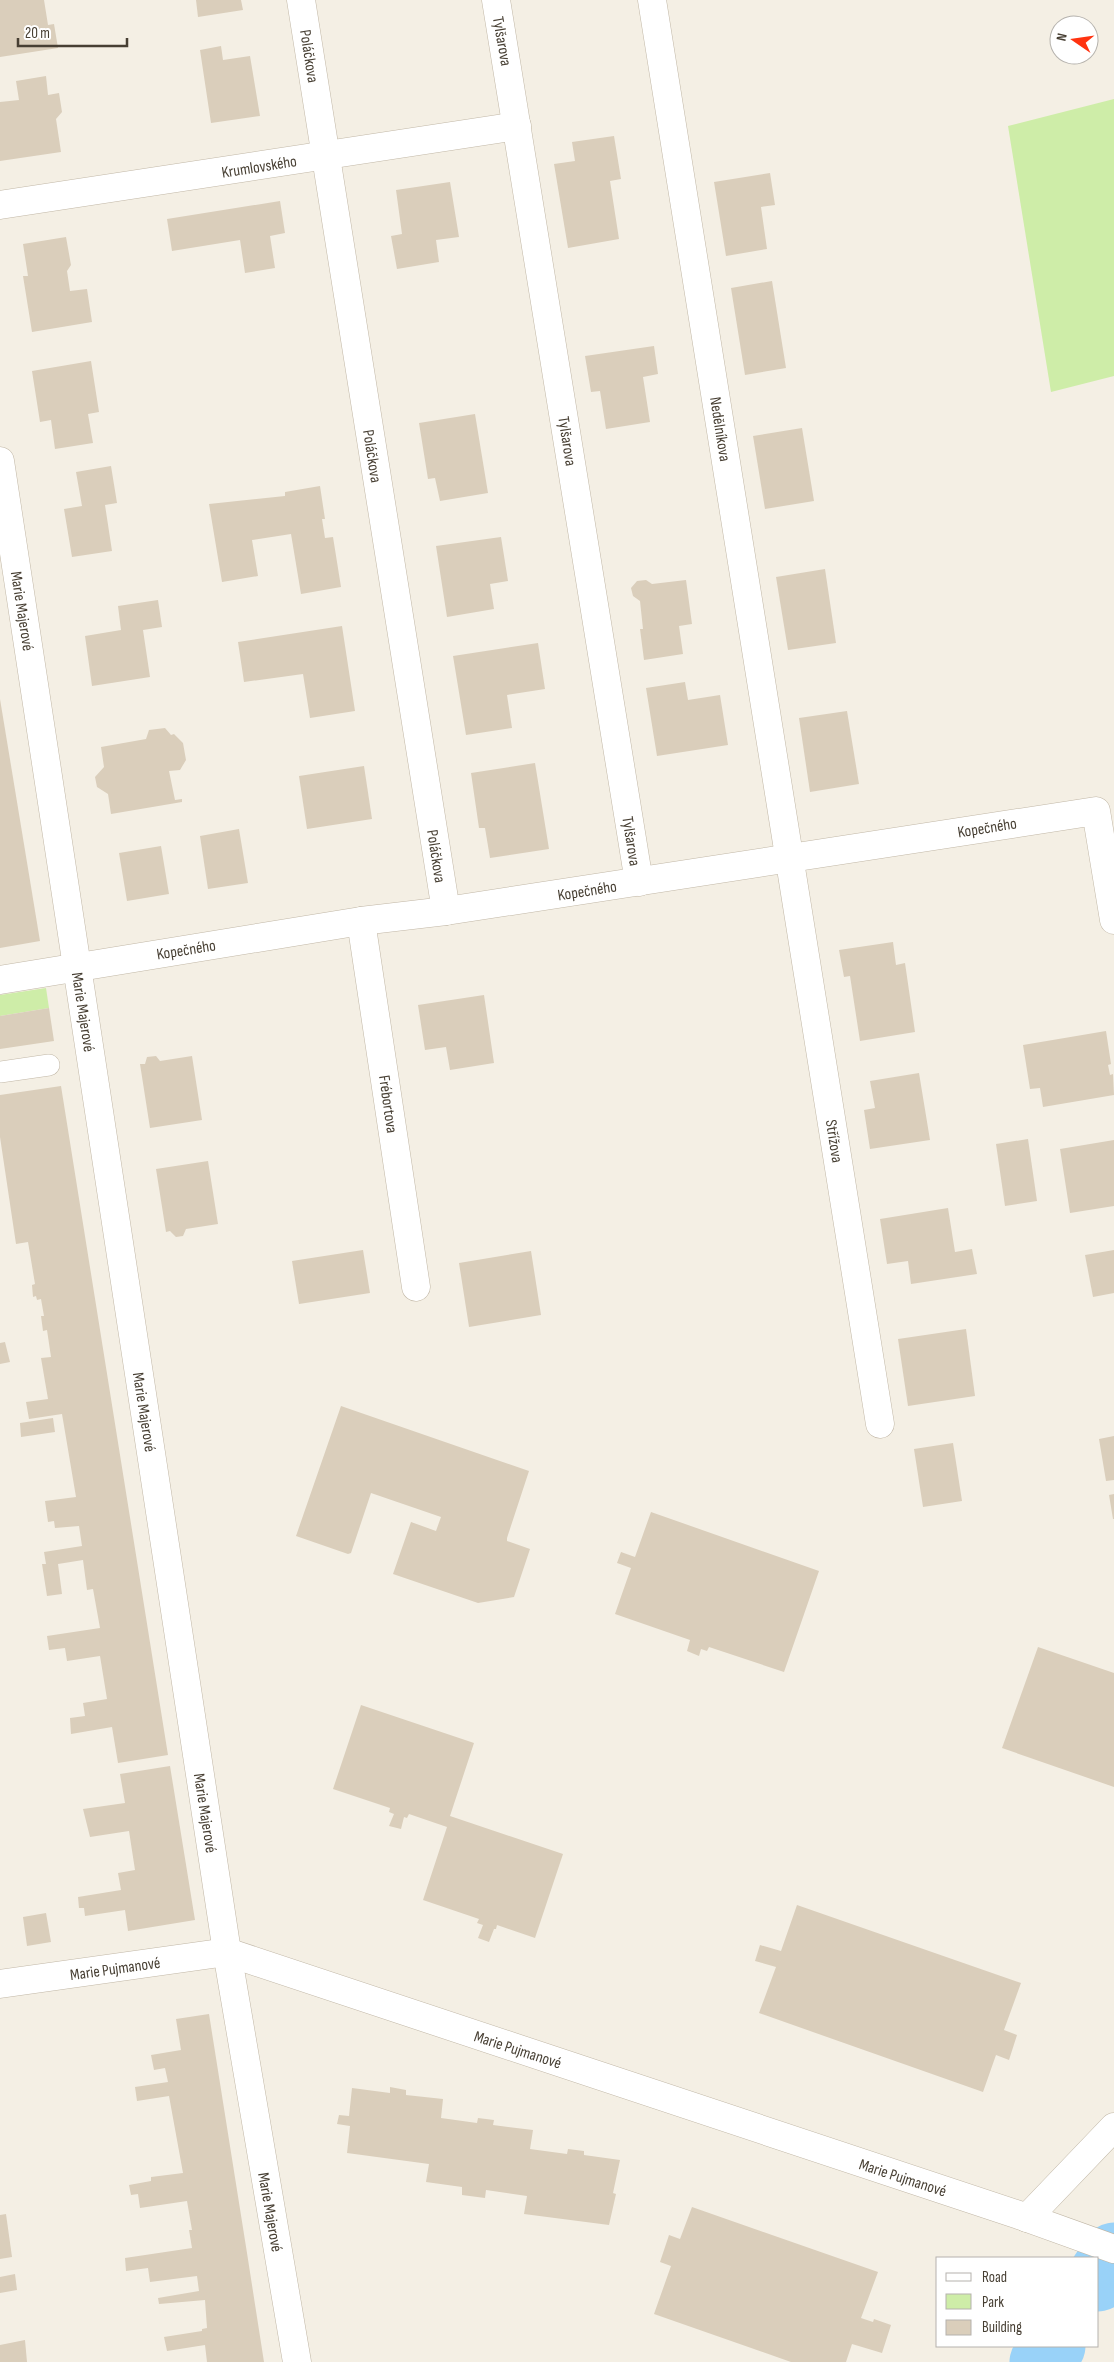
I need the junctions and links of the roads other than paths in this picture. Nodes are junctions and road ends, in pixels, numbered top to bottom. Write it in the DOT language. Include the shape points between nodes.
graph roads {
  1 [pos="301,0"];
  2 [pos="496,0"];
  3 [pos="652,0"];
  4 [pos="517,126"];
  5 [pos="326,156"];
  6 [pos="0,205"];
  7 [pos="0,461"];
  8 [pos="790,858"];
  9 [pos="639,882"];
  10 [pos="446,911"];
  11 [pos="361,920"];
  12 [pos="1114,920"];
  13 [pos="78,966"];
  14 [pos="0,980"];
  15 [pos="49,1065"];
  16 [pos="0,1072"];
  17 [pos="416,1287"];
  18 [pos="880,1424"];
  19 [pos="227,1952"];
  20 [pos="0,1984"];
  21 [pos="1114,2127"];
  22 [pos="1027,2218"];
  23 [pos="1114,2249"];
  24 [pos="297,2362"];
  1 -- 5 [label="street, Poláčkova"];
  2 -- 4 [label="street, Tylšarova"];
  3 -- 8 [label="street, Nedělníkova"];
  4 -- 5 [label="street, Krumlovského"];
  4 -- 9 [label="street, Tylšarova"];
  5 -- 6 [label="street, Krumlovského"];
  5 -- 10 [label="street, Poláčkova"];
  7 -- 13 [label="street, Marie Majerové"];
  8 -- 9 [label="street, Kopečného"];
  8 -- 12 [label="street, Kopečného" via="1096,811"];
  8 -- 18 [label="street, Střížova"];
  9 -- 10 [label="street, Kopečného"];
  10 -- 11 [label="street, Kopečného"];
  11 -- 13 [label="street, Kopečného"];
  11 -- 17 [label="street, Frébortova"];
  13 -- 14 [label="street, Kopečného"];
  13 -- 19 [label="street, Marie Majerové"];
  15 -- 16 [label="lane"];
  19 -- 20 [label="street, Marie Pujmanové"];
  19 -- 22 [label="street, Marie Pujmanové"];
  19 -- 24 [label="street, Marie Majerové"];
  21 -- 22 [label="street"];
  22 -- 23 [label="street, Marie Pujmanové"];
}
